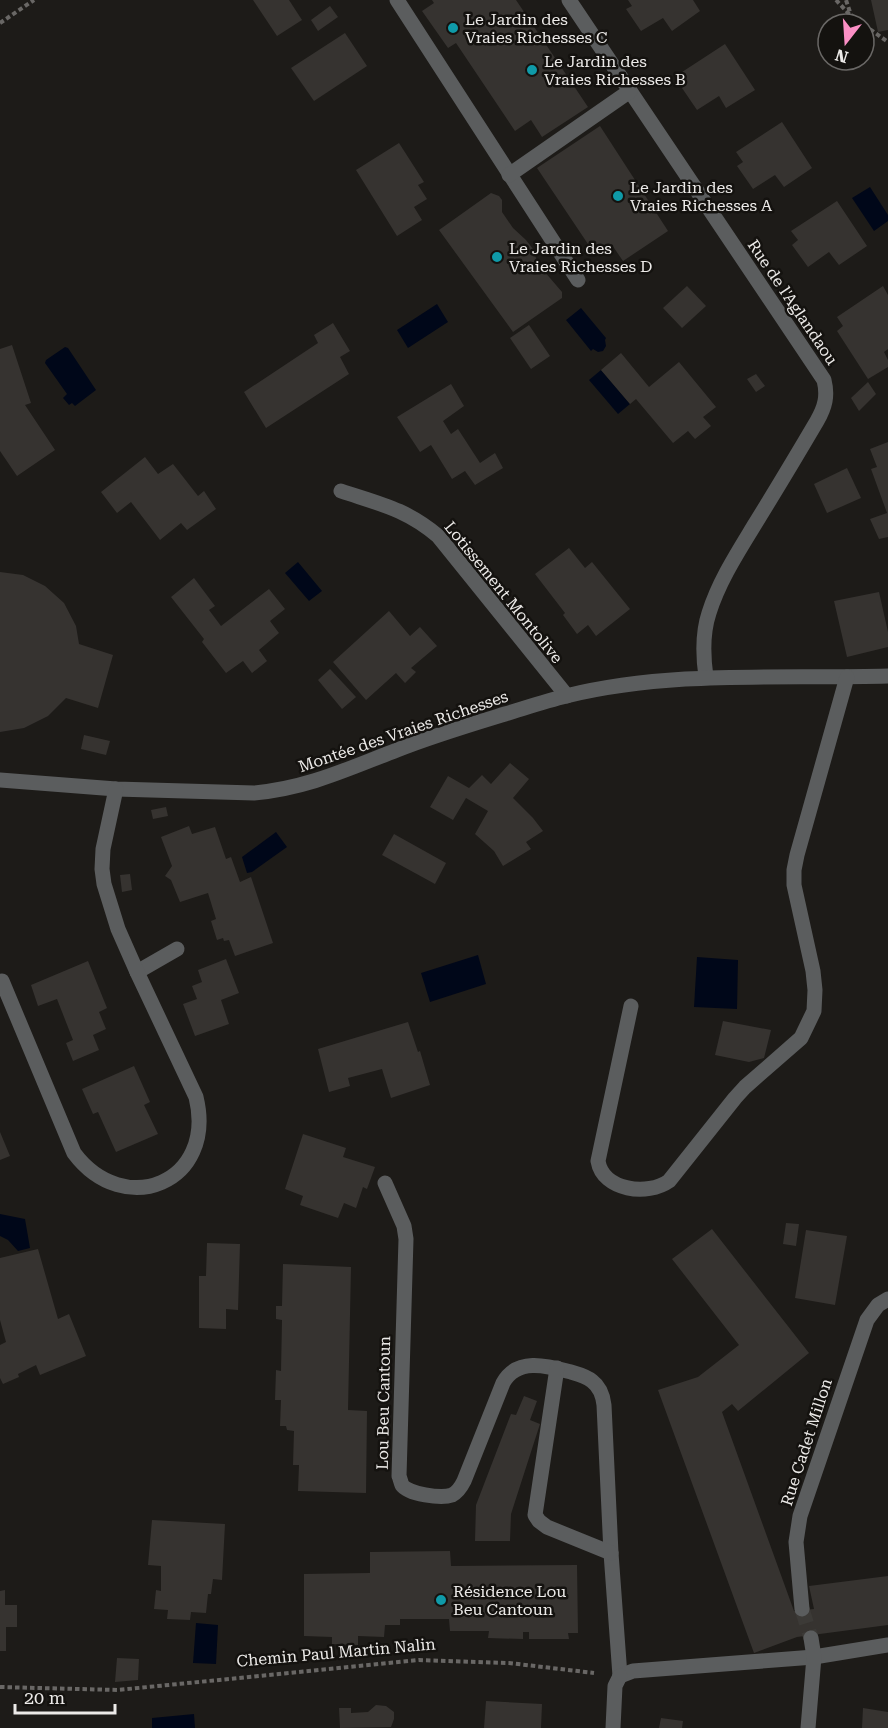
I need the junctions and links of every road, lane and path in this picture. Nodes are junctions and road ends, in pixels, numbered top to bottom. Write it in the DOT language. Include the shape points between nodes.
graph roads {
  1 [pos="34,0"];
  2 [pos="397,0"];
  3 [pos="569,0"];
  4 [pos="836,0"];
  5 [pos="848,12"];
  6 [pos="0,23"];
  7 [pos="630,91"];
  8 [pos="509,175"];
  9 [pos="578,280"];
  10 [pos="341,491"];
  11 [pos="888,676"];
  12 [pos="706,677"];
  13 [pos="847,678"];
  14 [pos="567,696"];
  15 [pos="0,780"];
  16 [pos="116,789"];
  17 [pos="177,949"];
  18 [pos="137,972"];
  19 [pos="2,981"];
  20 [pos="631,1006"];
  21 [pos="385,1183"];
  22 [pos="888,1299"];
  23 [pos="557,1368"];
  24 [pos="611,1553"];
  25 [pos="802,1609"];
  26 [pos="811,1638"];
  27 [pos="888,1645"];
  28 [pos="814,1657"];
  29 [pos="620,1676"];
  30 [pos="0,1687"];
  31 [pos="613,1728"];
  32 [pos="808,1728"];
  1 -- 6 [label="path"];
  2 -- 8 [label="street"];
  3 -- 7 [label="street, Rue de l'Aglandaou"];
  4 -- 5 [label="path"];
  7 -- 8 [label="street"];
  7 -- 12 [label="street, Rue de l'Aglandaou" via="827,390 824,409 730,564 715,597 704,636"];
  8 -- 9 [label="street"];
  10 -- 14 [label="street, Lotissement Montolive" via="400,511 438,536"];
  11 -- 13 [label="street, Montée des Vraies Richesses"];
  12 -- 13 [label="street, Montée des Vraies Richesses"];
  12 -- 14 [label="street, Montée des Vraies Richesses" via="658,680"];
  13 -- 20 [label="street" via="793,877 813,971 815,1002 811,1020 801,1038 745,1087 669,1181 646,1190 615,1183 602,1172 598,1161"];
  14 -- 16 [label="street, Montée des Vraies Richesses" via="447,732 335,775 276,791"];
  15 -- 16 [label="street, Montée des Vraies Richesses"];
  16 -- 18 [label="street" via="103,849 103,877 118,929"];
  17 -- 18 [label="street"];
  18 -- 19 [label="street" via="196,1096 200,1124 194,1152 176,1175 160,1183 132,1187 101,1179 74,1153"];
  21 -- 23 [label="street, Lou Beu Cantoun" via="406,1239 399,1476 404,1488 436,1497 457,1492 506,1378 528,1366"];
  22 -- 25 [label="street, Rue Cadet Millon" via="867,1320 800,1516 796,1542"];
  23 -- 24 [label="street, Lou Beu Cantoun" via="592,1380 603,1396"];
  23 -- 24 [label="street" via="535,1515 547,1527"];
  24 -- 29 [label="street, Lou Beu Cantoun"];
  26 -- 28 [label="street"];
  27 -- 28 [label="street"];
  28 -- 29 [label="street" via="633,1671"];
  28 -- 32 [label="street"];
  29 -- 30 [label="path, Chemin Paul Martin Nalin" via="509,1663 419,1660 118,1690"];
  29 -- 31 [label="street, Lou Beu Cantoun" via="615,1686"];
}
